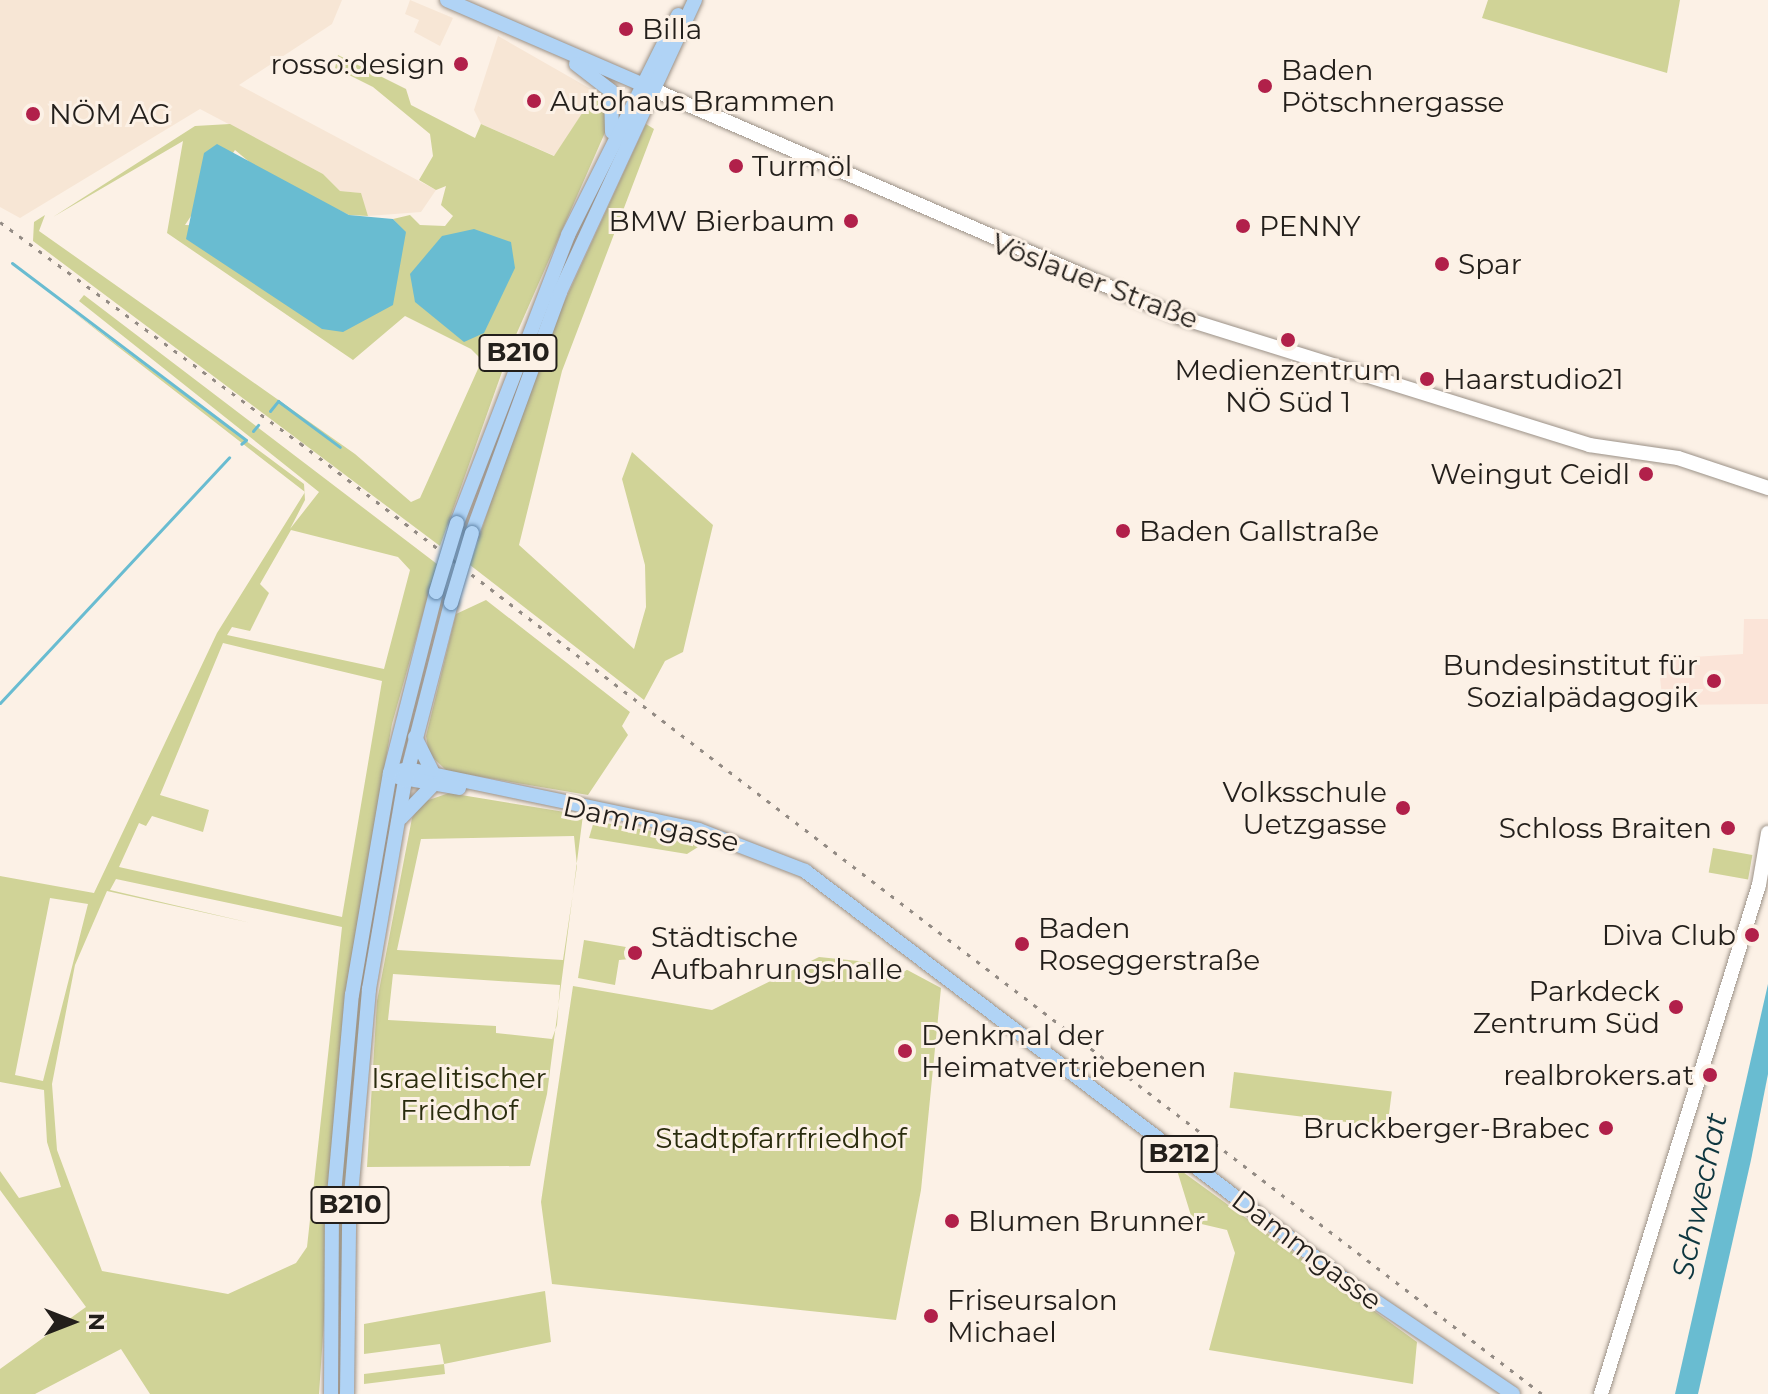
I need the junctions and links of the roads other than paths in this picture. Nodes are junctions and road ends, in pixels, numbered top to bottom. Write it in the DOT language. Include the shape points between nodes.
graph roads {
  1 [pos="447,0"];
  2 [pos="686,0"];
  3 [pos="695,0"];
  4 [pos="558,47"];
  5 [pos="648,87"];
  6 [pos="590,188"];
  7 [pos="1768,488"];
  8 [pos="415,737"];
  9 [pos="390,773"];
  10 [pos="406,775"];
  11 [pos="434,780"];
  12 [pos="397,825"];
  13 [pos="1768,833"];
  14 [pos="331,1394"];
  15 [pos="347,1394"];
  16 [pos="1513,1394"];
  17 [pos="1601,1394"];
  1 -- 4 [label="main road, Vöslauer Straße"];
  2 -- 5 [label="main road, B210"];
  3 -- 5 [label="main road, B210"];
  4 -- 5 [label="main road, Vöslauer Straße"];
  4 -- 6 [label="main road, B210" via="601,79 615,101 615,127"];
  5 -- 6 [label="main road, B210"];
  5 -- 7 [label="street, Vöslauer Straße" via="1179,317 1589,445 1678,458"];
  5 -- 8 [label="main road, B210, bridge" via="525,375 472,533"];
  6 -- 9 [label="main road, B210, bridge" via="520,349 457,523"];
  8 -- 10 [label="main road, B210"];
  8 -- 11 [label="main road"];
  9 -- 10 [label="main road, Dammgasse / B212"];
  9 -- 14 [label="main road, B210" via="341,1090"];
  10 -- 11 [label="main road, Dammgasse / B212"];
  10 -- 12 [label="main road, B210"];
  11 -- 12 [label="main road"];
  11 -- 16 [label="main road, Dammgasse / B212" via="699,830 805,871 1353,1286"];
  12 -- 15 [label="main road, B210" via="358,1093"];
  13 -- 17 [label="street" via="1759,885"];
}
